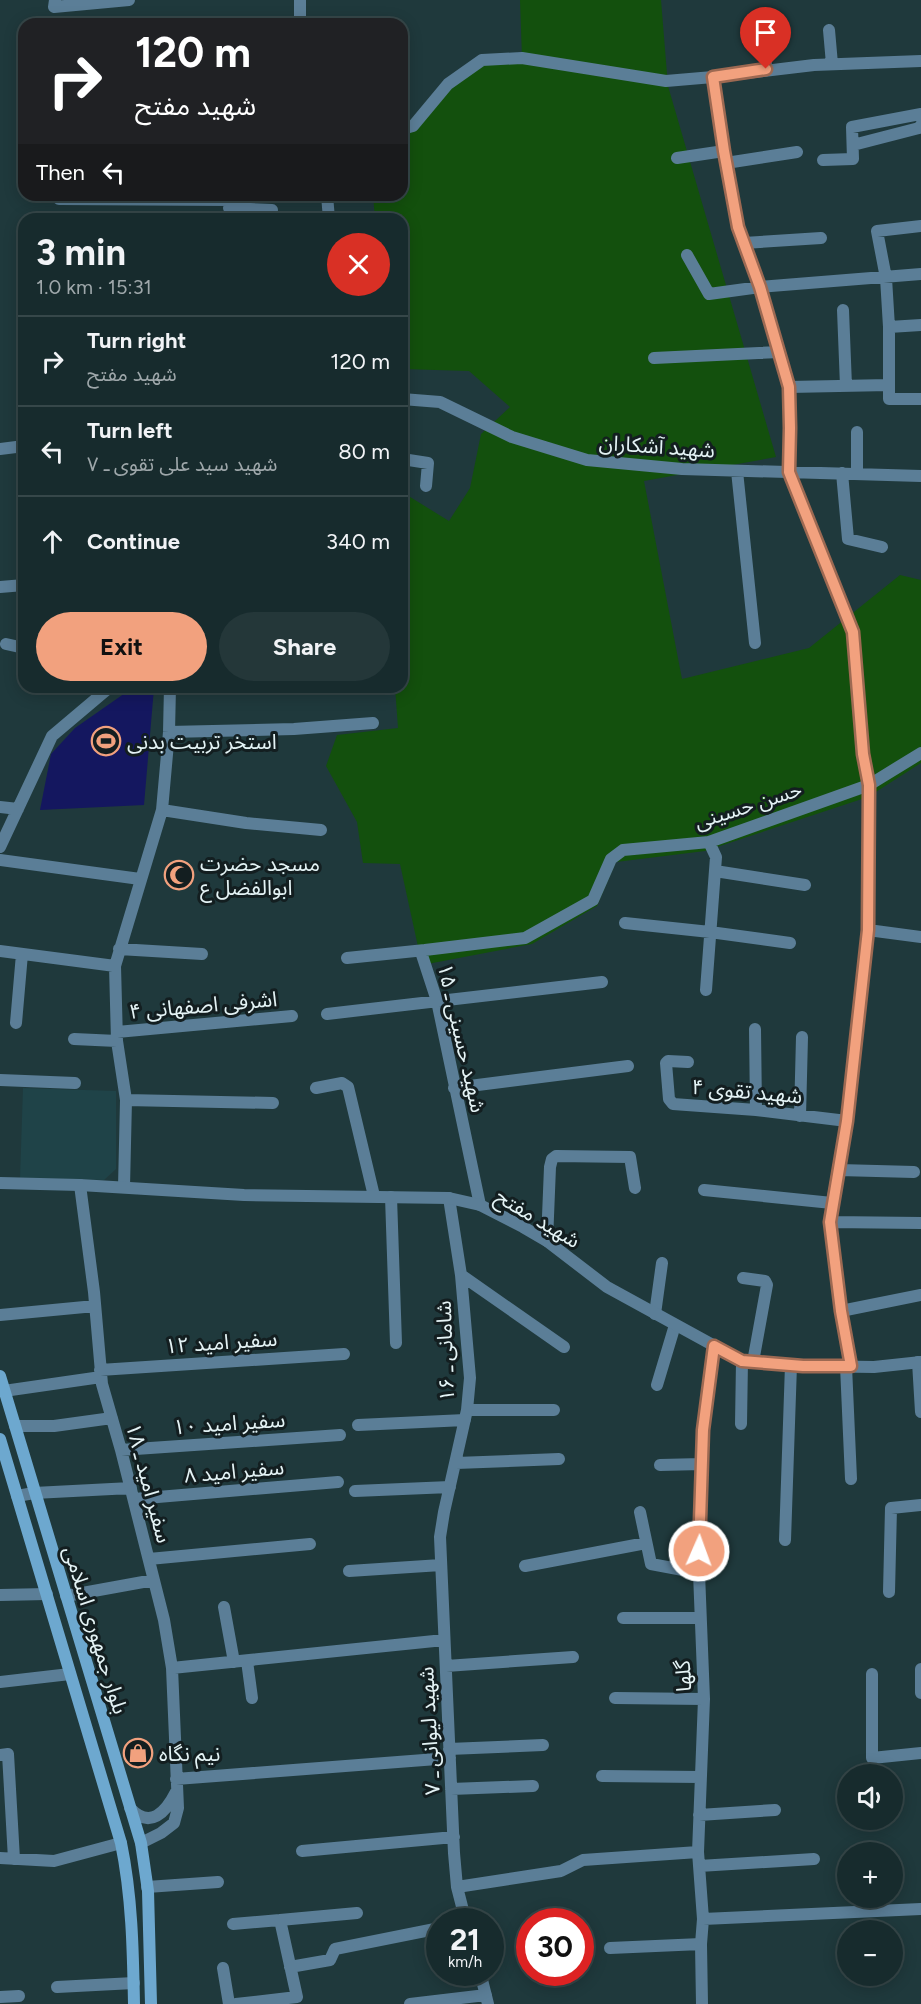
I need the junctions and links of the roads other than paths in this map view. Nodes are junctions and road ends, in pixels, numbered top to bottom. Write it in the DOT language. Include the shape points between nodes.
graph roads {
  1 [pos="55,0"];
  2 [pos="129,0"];
  3 [pos="300,0"];
  4 [pos="300,18"];
  5 [pos="768,26"];
  6 [pos="829,30"];
  7 [pos="921,61"];
  8 [pos="832,64"];
  9 [pos="766,69"];
  10 [pos="713,77"];
  11 [pos="921,114"];
  12 [pos="921,125"];
  13 [pos="408,128"];
  14 [pos="853,145"];
  15 [pos="797,152"];
  16 [pos="725,157"];
  17 [pos="677,158"];
  18 [pos="823,160"];
  19 [pos="108,201"];
  20 [pos="230,206"];
  21 [pos="272,210"];
  22 [pos="921,226"];
  23 [pos="821,238"];
  24 [pos="744,243"];
  25 [pos="687,255"];
  26 [pos="921,274"];
  27 [pos="885,278"];
  28 [pos="760,287"];
  29 [pos="843,310"];
  30 [pos="921,325"];
  31 [pos="889,327"];
  32 [pos="778,352"];
  33 [pos="654,358"];
  34 [pos="889,385"];
  35 [pos="846,386"];
  36 [pos="789,387"];
  37 [pos="408,399"];
  38 [pos="921,399"];
  39 [pos="857,432"];
  40 [pos="18,447"];
  41 [pos="0,449"];
  42 [pos="408,460"];
  43 [pos="737,471"];
  44 [pos="789,472"];
  45 [pos="842,473"];
  46 [pos="857,474"];
  47 [pos="921,476"];
  48 [pos="426,486"];
  49 [pos="882,547"];
  50 [pos="18,586"];
  51 [pos="0,587"];
  52 [pos="755,643"];
  53 [pos="6,644"];
  54 [pos="18,647"];
  55 [pos="103,693"];
  56 [pos="170,693"];
  57 [pos="373,723"];
  58 [pos="169,732"];
  59 [pos="921,753"];
  60 [pos="869,785"];
  61 [pos="0,807"];
  62 [pos="18,809"];
  63 [pos="162,810"];
  64 [pos="321,830"];
  65 [pos="709,842"];
  66 [pos="0,847"];
  67 [pos="0,860"];
  68 [pos="715,871"];
  69 [pos="140,879"];
  70 [pos="805,885"];
  71 [pos="593,900"];
  72 [pos="625,923"];
  73 [pos="868,930"];
  74 [pos="710,932"];
  75 [pos="921,937"];
  76 [pos="790,943"];
  77 [pos="119,949"];
  78 [pos="425,950"];
  79 [pos="0,951"];
  80 [pos="22,954"];
  81 [pos="202,954"];
  82 [pos="347,958"];
  83 [pos="115,966"];
  84 [pos="602,982"];
  85 [pos="706,990"];
  86 [pos="437,1001"];
  87 [pos="327,1014"];
  88 [pos="292,1016"];
  89 [pos="16,1023"];
  90 [pos="755,1029"];
  91 [pos="117,1037"];
  92 [pos="802,1038"];
  93 [pos="74,1039"];
  94 [pos="688,1062"];
  95 [pos="628,1066"];
  96 [pos="0,1080"];
  97 [pos="75,1083"];
  98 [pos="316,1088"];
  99 [pos="454,1088"];
  100 [pos="126,1100"];
  101 [pos="273,1103"];
  102 [pos="756,1110"];
  103 [pos="800,1116"];
  104 [pos="847,1121"];
  105 [pos="839,1170"];
  106 [pos="914,1172"];
  107 [pos="0,1183"];
  108 [pos="80,1185"];
  109 [pos="124,1187"];
  110 [pos="635,1188"];
  111 [pos="704,1190"];
  112 [pos="374,1196"];
  113 [pos="391,1197"];
  114 [pos="449,1198"];
  115 [pos="832,1203"];
  116 [pos="480,1205"];
  117 [pos="830,1222"];
  118 [pos="921,1223"];
  119 [pos="547,1241"];
  120 [pos="662,1263"];
  121 [pos="461,1275"];
  122 [pos="743,1278"];
  123 [pos="921,1295"];
  124 [pos="95,1306"];
  125 [pos="841,1311"];
  126 [pos="655,1314"];
  127 [pos="0,1315"];
  128 [pos="675,1325"];
  129 [pos="396,1342"];
  130 [pos="714,1346"];
  131 [pos="564,1347"];
  132 [pos="344,1354"];
  133 [pos="747,1362"];
  134 [pos="919,1362"];
  135 [pos="791,1365"];
  136 [pos="849,1366"];
  137 [pos="101,1373"];
  138 [pos="0,1376"];
  139 [pos="657,1385"];
  140 [pos="4,1391"];
  141 [pos="554,1410"];
  142 [pos="921,1412"];
  143 [pos="466,1415"];
  144 [pos="112,1418"];
  145 [pos="741,1424"];
  146 [pos="358,1425"];
  147 [pos="15,1426"];
  148 [pos="340,1435"];
  149 [pos="0,1439"];
  150 [pos="121,1450"];
  151 [pos="559,1459"];
  152 [pos="456,1463"];
  153 [pos="702,1464"];
  154 [pos="660,1465"];
  155 [pos="851,1479"];
  156 [pos="338,1482"];
  157 [pos="450,1487"];
  158 [pos="355,1491"];
  159 [pos="34,1493"];
  160 [pos="132,1494"];
  161 [pos="17,1496"];
  162 [pos="921,1505"];
  163 [pos="640,1512"];
  164 [pos="440,1537"];
  165 [pos="785,1540"];
  166 [pos="646,1543"];
  167 [pos="310,1544"];
  168 [pos="149,1559"];
  169 [pos="441,1565"];
  170 [pos="525,1566"];
  171 [pos="349,1571"];
  172 [pos="699,1573"];
  173 [pos="154,1580"];
  174 [pos="889,1592"];
  175 [pos="47,1594"];
  176 [pos="0,1595"];
  177 [pos="66,1596"];
  178 [pos="225,1607"];
  179 [pos="623,1618"];
  180 [pos="700,1618"];
  181 [pos="444,1640"];
  182 [pos="573,1657"];
  183 [pos="247,1661"];
  184 [pos="234,1662"];
  185 [pos="446,1666"];
  186 [pos="172,1668"];
  187 [pos="921,1669"];
  188 [pos="70,1674"];
  189 [pos="872,1674"];
  190 [pos="0,1682"];
  191 [pos="921,1693"];
  192 [pos="252,1698"];
  193 [pos="615,1698"];
  194 [pos="704,1699"];
  195 [pos="543,1745"];
  196 [pos="921,1753"];
  197 [pos="449,1754"];
  198 [pos="0,1755"];
  199 [pos="118,1766"];
  200 [pos="100,1769"];
  201 [pos="602,1776"];
  202 [pos="700,1777"];
  203 [pos="177,1785"];
  204 [pos="533,1786"];
  205 [pos="451,1789"];
  206 [pos="130,1808"];
  207 [pos="775,1810"];
  208 [pos="699,1815"];
  209 [pos="454,1837"];
  210 [pos="121,1843"];
  211 [pos="141,1843"];
  212 [pos="302,1851"];
  213 [pos="698,1852"];
  214 [pos="0,1858"];
  215 [pos="14,1858"];
  216 [pos="814,1859"];
  217 [pos="699,1866"];
  218 [pos="218,1882"];
  219 [pos="147,1887"];
  220 [pos="457,1887"];
  221 [pos="462,1908"];
  222 [pos="921,1909"];
  223 [pos="357,1913"];
  224 [pos="703,1919"];
  225 [pos="280,1920"];
  226 [pos="233,1924"];
  227 [pos="426,1931"];
  228 [pos="701,1944"];
  229 [pos="609,1948"];
  230 [pos="290,1967"];
  231 [pos="224,1968"];
  232 [pos="134,1983"];
  233 [pos="57,1987"];
  234 [pos="19,1996"];
  235 [pos="0,1997"];
  236 [pos="487,1999"];
  237 [pos="134,2004"];
  238 [pos="151,2004"];
  239 [pos="229,2004"];
  240 [pos="236,2004"];
  241 [pos="410,2004"];
  242 [pos="702,2004"];
  1 -- 2 [label="street" via="54,7"];
  3 -- 4 [label="street"];
  5 -- 9 [label="street"];
  6 -- 8 [label="street"];
  7 -- 8 [label="street"];
  8 -- 9 [label="street"];
  9 -- 10 [label="street"];
  10 -- 13 [label="street" via="666,81 522,58 482,60 448,84"];
  10 -- 16 [label="street"];
  11 -- 14 [label="street" via="852,127"];
  12 -- 14 [label="street"];
  14 -- 18 [label="street" via="853,159"];
  15 -- 16 [label="street"];
  16 -- 17 [label="street"];
  16 -- 24 [label="street"];
  19 -- 20 [label="street"];
  20 -- 21 [label="street"];
  22 -- 27 [label="street" via="877,231"];
  23 -- 24 [label="street"];
  24 -- 28 [label="street"];
  25 -- 28 [label="street" via="708,294"];
  26 -- 27 [label="street"];
  27 -- 28 [label="street"];
  27 -- 31 [label="street"];
  28 -- 32 [label="street"];
  29 -- 35 [label="street"];
  30 -- 31 [label="street"];
  31 -- 34 [label="street"];
  32 -- 33 [label="street"];
  32 -- 36 [label="street"];
  34 -- 35 [label="street"];
  34 -- 38 [label="street" via="889,399"];
  35 -- 36 [label="street"];
  36 -- 44 [label="street"];
  37 -- 43 [label="street, شهید آشکاران" via="441,402 512,437 587,460"];
  39 -- 46 [label="street"];
  40 -- 41 [label="street"];
  42 -- 48 [label="street" via="428,463"];
  43 -- 44 [label="street, شهید آشکاران"];
  43 -- 52 [label="street"];
  44 -- 45 [label="street, شهید آشکاران"];
  44 -- 60 [label="street" via="853,632"];
  45 -- 46 [label="street, شهید آشکاران"];
  45 -- 49 [label="street" via="848,539"];
  46 -- 47 [label="street, شهید آشکاران"];
  50 -- 51 [label="street"];
  53 -- 54 [label="street"];
  55 -- 62 [label="street" via="52,736"];
  56 -- 58 [label="street"];
  57 -- 58 [label="street"];
  58 -- 63 [label="street"];
  59 -- 60 [label="street, حسن حسینی"];
  60 -- 65 [label="street, حسن حسینی"];
  60 -- 73 [label="street"];
  61 -- 62 [label="street"];
  62 -- 66 [label="street"];
  63 -- 64 [label="street"];
  63 -- 69 [label="street"];
  65 -- 68 [label="street" via="716,857"];
  65 -- 71 [label="street, حسن حسینی" via="623,850 611,859"];
  67 -- 69 [label="street"];
  68 -- 70 [label="street"];
  68 -- 74 [label="street"];
  69 -- 77 [label="street"];
  71 -- 78 [label="street, شهید حسینی ـ ۱۵" via="525,938"];
  72 -- 74 [label="street"];
  73 -- 75 [label="street"];
  73 -- 104 [label="street"];
  74 -- 76 [label="street"];
  74 -- 85 [label="street"];
  77 -- 81 [label="street"];
  77 -- 83 [label="street"];
  78 -- 82 [label="street"];
  78 -- 86 [label="street, شهید حسینی ـ ۱۵" via="422,955"];
  79 -- 80 [label="street"];
  80 -- 83 [label="street"];
  80 -- 89 [label="street"];
  83 -- 91 [label="street"];
  84 -- 86 [label="street"];
  86 -- 87 [label="street"];
  86 -- 99 [label="street, شهید حسینی ـ ۱۵"];
  88 -- 91 [label="street, اشرفی اصفهانی ۴"];
  90 -- 102 [label="street"];
  91 -- 93 [label="street, اشرفی اصفهانی ۴"];
  91 -- 100 [label="street"];
  92 -- 103 [label="street"];
  94 -- 102 [label="street, شهید تقوی ۴" via="666,1063 669,1099 673,1104"];
  95 -- 99 [label="street"];
  96 -- 97 [label="street"];
  98 -- 112 [label="street" via="342,1083 348,1087"];
  99 -- 116 [label="street, شهید حسینی ـ ۱۵"];
  100 -- 101 [label="street"];
  100 -- 109 [label="street"];
  102 -- 103 [label="street, شهید تقوی ۴"];
  103 -- 104 [label="street, شهید تقوی ۴"];
  104 -- 105 [label="street"];
  105 -- 106 [label="street"];
  105 -- 115 [label="street"];
  107 -- 108 [label="street, شهید مفتح"];
  108 -- 109 [label="street, شهید مفتح"];
  108 -- 124 [label="street, سفیر امید ـ ۱۸"];
  109 -- 112 [label="street, شهید مفتح" via="244,1195"];
  110 -- 119 [label="street" via="630,1157 556,1156 550,1167"];
  111 -- 115 [label="street"];
  112 -- 113 [label="street, شهید مفتح"];
  113 -- 114 [label="street, شهید مفتح"];
  113 -- 129 [label="street"];
  114 -- 116 [label="street, شهید مفتح"];
  114 -- 121 [label="street, شامانی ـ ۱۶"];
  115 -- 117 [label="street"];
  116 -- 119 [label="street, شهید مفتح"];
  117 -- 118 [label="street"];
  117 -- 125 [label="street"];
  119 -- 126 [label="street, شهید مفتح" via="608,1287"];
  120 -- 126 [label="street"];
  121 -- 131 [label="street"];
  121 -- 143 [label="street, شامانی ـ ۱۶" via="470,1378"];
  122 -- 133 [label="street" via="765,1281 767,1285"];
  123 -- 125 [label="street"];
  124 -- 127 [label="street"];
  124 -- 137 [label="street, سفیر امید ـ ۱۸"];
  125 -- 136 [label="street"];
  126 -- 128 [label="street, شهید مفتح"];
  128 -- 130 [label="street, شهید مفتح"];
  128 -- 139 [label="street"];
  130 -- 133 [label="street, شهید مفتح"];
  130 -- 153 [label="street, گلها"];
  132 -- 137 [label="street, سفیر امید ۱۲"];
  133 -- 135 [label="street, شهید مفتح"];
  133 -- 145 [label="street"];
  134 -- 136 [label="street, شهید مفتح"];
  134 -- 142 [label="street"];
  135 -- 136 [label="street, شهید مفتح"];
  135 -- 165 [label="street"];
  136 -- 155 [label="street"];
  137 -- 140 [label="street, سفیر امید ۱۲"];
  137 -- 144 [label="street, سفیر امید ـ ۱۸"];
  138 -- 140 [label="main road, بلوار جمهوری اسلامی"];
  140 -- 147 [label="main road, بلوار جمهوری اسلامی"];
  141 -- 143 [label="street"];
  143 -- 146 [label="street"];
  143 -- 152 [label="street, شامانی ـ ۱۶"];
  144 -- 147 [label="street"];
  144 -- 150 [label="street, سفیر امید ـ ۱۸"];
  147 -- 159 [label="main road, بلوار جمهوری اسلامی"];
  148 -- 150 [label="street, سفیر امید ۱۰"];
  149 -- 161 [label="main road, بلوار جمهوری اسلامی"];
  150 -- 160 [label="street, سفیر امید ـ ۱۸"];
  151 -- 152 [label="street"];
  152 -- 157 [label="street, شامانی ـ ۱۶"];
  153 -- 154 [label="street"];
  153 -- 172 [label="street, گلها"];
  156 -- 160 [label="street, سفیر امید ۸"];
  157 -- 158 [label="street"];
  157 -- 164 [label="street, شامانی ـ ۱۶"];
  159 -- 160 [label="street, سفیر امید ۸" via="83,1490"];
  159 -- 161 [label="street, سفیر امید ۸"];
  159 -- 177 [label="main road, بلوار جمهوری اسلامی"];
  160 -- 168 [label="street, سفیر امید ـ ۱۸"];
  161 -- 175 [label="main road, بلوار جمهوری اسلامی"];
  162 -- 174 [label="street" via="891,1508"];
  163 -- 166 [label="street"];
  164 -- 169 [label="street, شهید لیوانی ـ ۷"];
  166 -- 170 [label="street"];
  166 -- 172 [label="street" via="651,1564"];
  167 -- 168 [label="street"];
  168 -- 173 [label="street, سفیر امید ـ ۱۸"];
  169 -- 171 [label="street"];
  169 -- 181 [label="street, شهید لیوانی ـ ۷"];
  172 -- 180 [label="street, گلها"];
  173 -- 177 [label="street"];
  173 -- 186 [label="street, سفیر امید ـ ۱۸"];
  175 -- 176 [label="street"];
  175 -- 188 [label="main road, بلوار جمهوری اسلامی"];
  177 -- 199 [label="main road, بلوار جمهوری اسلامی"];
  178 -- 184 [label="street"];
  179 -- 180 [label="street"];
  180 -- 194 [label="street, گلها"];
  181 -- 183 [label="street"];
  181 -- 185 [label="street, شهید لیوانی ـ ۷"];
  182 -- 185 [label="street"];
  183 -- 184 [label="street"];
  183 -- 192 [label="street"];
  184 -- 186 [label="street"];
  185 -- 197 [label="street, شهید لیوانی ـ ۷"];
  186 -- 203 [label="street, سفیر امید ـ ۱۸"];
  187 -- 191 [label="street"];
  188 -- 190 [label="street"];
  188 -- 200 [label="main road, بلوار جمهوری اسلامی"];
  189 -- 196 [label="street" via="872,1758"];
  193 -- 194 [label="street"];
  194 -- 202 [label="street, گلها"];
  195 -- 197 [label="street"];
  197 -- 203 [label="street"];
  197 -- 205 [label="street, شهید لیوانی ـ ۷"];
  198 -- 215 [label="street" via="8,1754"];
  199 -- 200 [label="main road"];
  199 -- 206 [label="main road, بلوار جمهوری اسلامی"];
  200 -- 210 [label="main road, بلوار جمهوری اسلامی"];
  201 -- 202 [label="street"];
  202 -- 208 [label="street, گلها"];
  203 -- 206 [label="street" via="168,1808 160,1815 140,1817"];
  203 -- 211 [label="street, سفیر امید ـ ۱۸" via="174,1823"];
  204 -- 205 [label="street"];
  205 -- 209 [label="street, شهید لیوانی ـ ۷"];
  206 -- 211 [label="main road, بلوار جمهوری اسلامی"];
  207 -- 208 [label="street"];
  208 -- 213 [label="street, گلها"];
  209 -- 212 [label="street"];
  209 -- 220 [label="street, شهید لیوانی ـ ۷"];
  210 -- 215 [label="street" via="54,1861"];
  210 -- 232 [label="main road, بلوار جمهوری اسلامی" via="130,1903"];
  211 -- 219 [label="main road, بلوار جمهوری اسلامی"];
  213 -- 217 [label="street, گلها"];
  213 -- 220 [label="street" via="583,1860 561,1871"];
  214 -- 215 [label="street"];
  216 -- 217 [label="street"];
  217 -- 224 [label="street, گلها"];
  218 -- 219 [label="street"];
  219 -- 238 [label="main road, بلوار جمهوری اسلامی"];
  220 -- 221 [label="street, شهید لیوانی ـ ۷"];
  222 -- 224 [label="street"];
  223 -- 225 [label="street"];
  224 -- 228 [label="street, گلها"];
  225 -- 226 [label="street"];
  225 -- 230 [label="street"];
  227 -- 230 [label="street" via="335,1949 330,1960"];
  228 -- 229 [label="street"];
  228 -- 242 [label="street, گلها"];
  230 -- 240 [label="street" via="297,1996"];
  231 -- 239 [label="street"];
  232 -- 233 [label="street"];
  232 -- 237 [label="main road, بلوار جمهوری اسلامی"];
  234 -- 235 [label="street"];
  236 -- 241 [label="street"];
}
